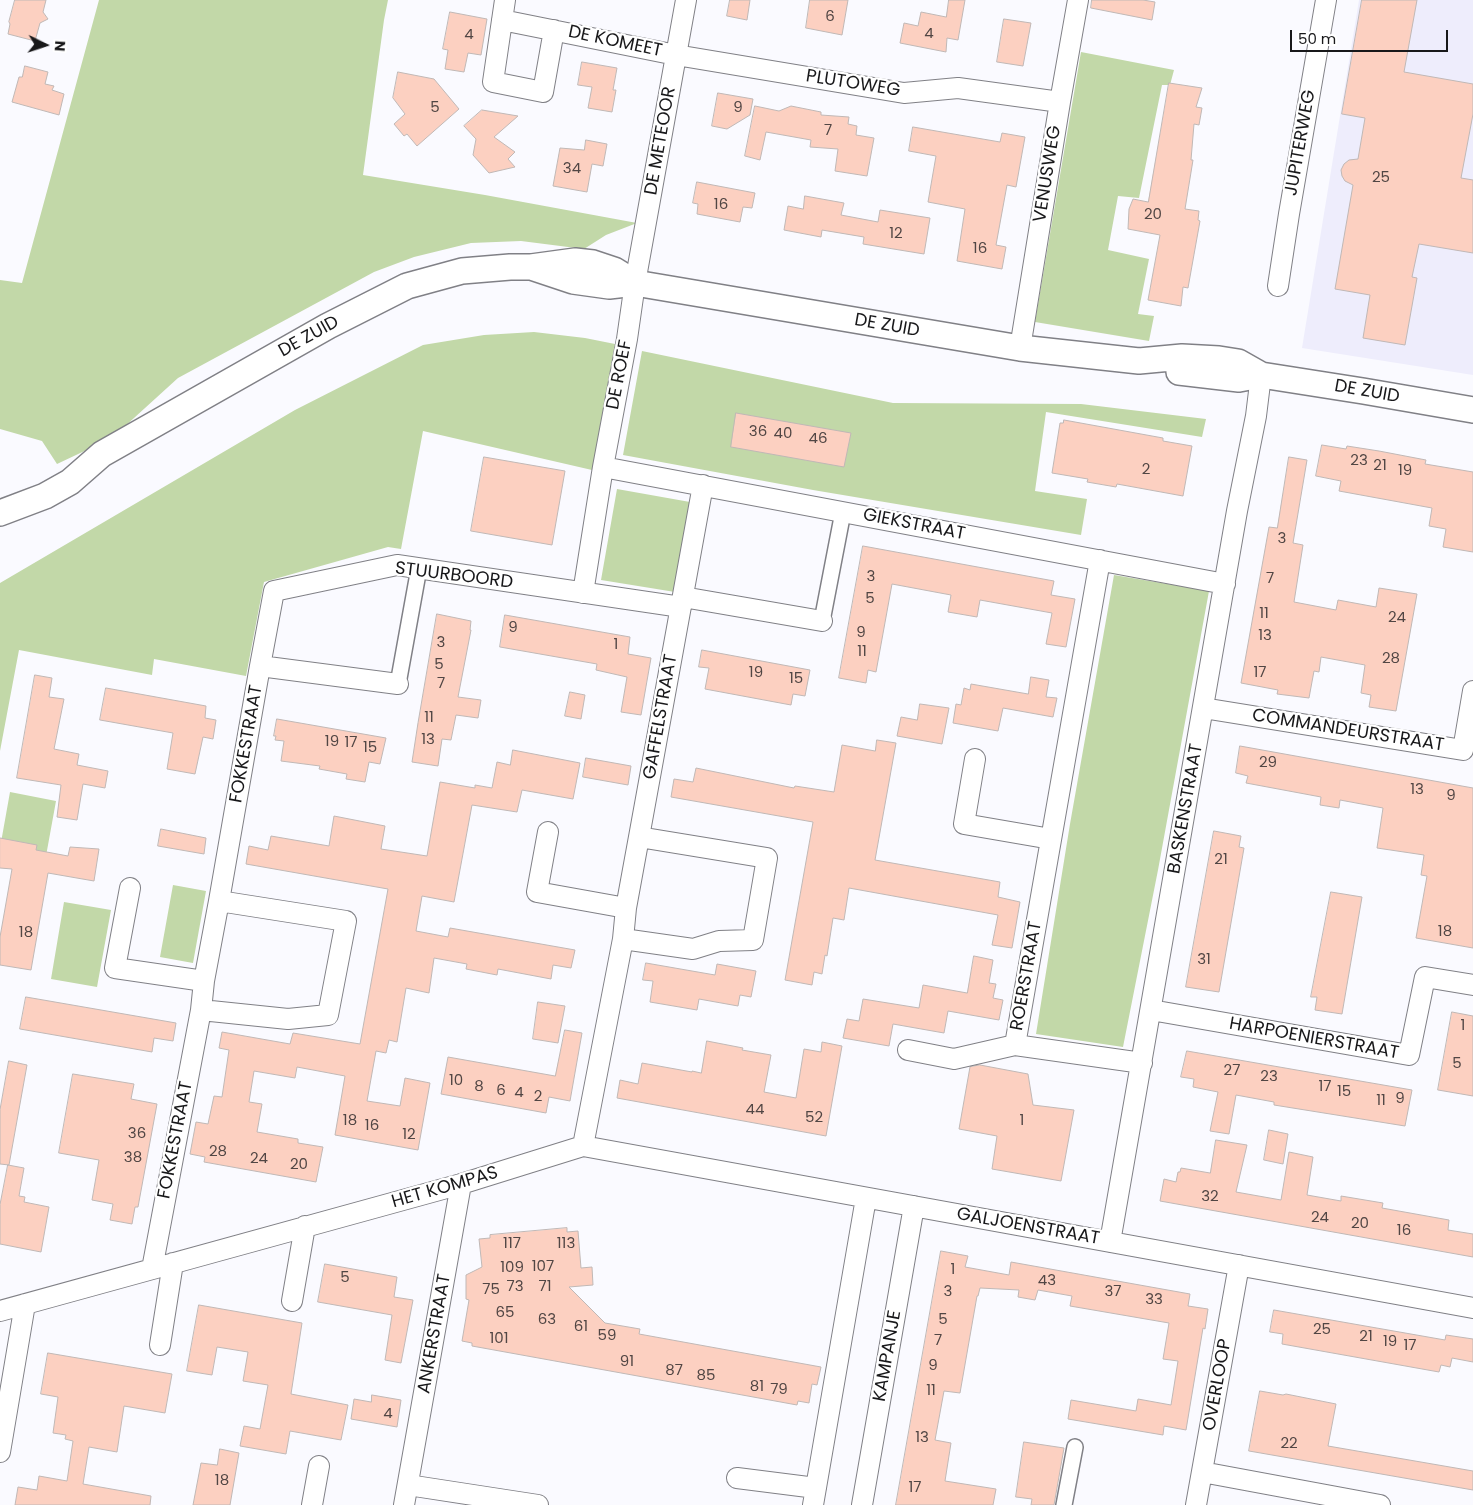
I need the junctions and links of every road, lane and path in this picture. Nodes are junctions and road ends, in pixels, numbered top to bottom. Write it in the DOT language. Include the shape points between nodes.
graph roads {
  1 [pos="505,0"];
  2 [pos="686,0"];
  3 [pos="1078,0"];
  4 [pos="1326,0"];
  5 [pos="502,20"];
  6 [pos="554,30"];
  7 [pos="676,55"];
  8 [pos="1060,102"];
  9 [pos="636,283"];
  10 [pos="1278,286"];
  11 [pos="1020,348"];
  12 [pos="1261,375"];
  13 [pos="1473,410"];
  14 [pos="603,467"];
  15 [pos="703,485"];
  16 [pos="0,512"];
  17 [pos="843,512"];
  18 [pos="1100,560"];
  19 [pos="419,568"];
  20 [pos="1225,584"];
  21 [pos="583,593"];
  22 [pos="682,602"];
  23 [pos="822,621"];
  24 [pos="260,666"];
  25 [pos="398,684"];
  26 [pos="1473,691"];
  27 [pos="1203,708"];
  28 [pos="975,760"];
  29 [pos="548,832"];
  30 [pos="639,837"];
  31 [pos="1051,839"];
  32 [pos="130,888"];
  33 [pos="219,901"];
  34 [pos="626,908"];
  35 [pos="623,938"];
  36 [pos="204,980"];
  37 [pos="1473,985"];
  38 [pos="200,1010"];
  39 [pos="1151,1010"];
  40 [pos="1015,1045"];
  41 [pos="908,1050"];
  42 [pos="1142,1064"];
  43 [pos="583,1146"];
  44 [pos="462,1184"];
  45 [pos="866,1198"];
  46 [pos="914,1206"];
  47 [pos="305,1226"];
  48 [pos="1110,1242"];
  49 [pos="173,1263"];
  50 [pos="1239,1265"];
  51 [pos="152,1269"];
  52 [pos="292,1301"];
  53 [pos="25,1304"];
  54 [pos="1473,1308"];
  55 [pos="0,1311"];
  56 [pos="160,1345"];
  57 [pos="1075,1447"];
  58 [pos="0,1452"];
  59 [pos="319,1466"];
  60 [pos="1202,1472"];
  61 [pos="737,1478"];
  62 [pos="408,1485"];
  63 [pos="814,1497"];
  64 [pos="1352,1503"];
  65 [pos="312,1505"];
  66 [pos="404,1505"];
  67 [pos="538,1505"];
  68 [pos="862,1505"];
  69 [pos="1064,1505"];
  70 [pos="1196,1505"];
  71 [pos="1380,1505"];
  1 -- 5 [label="street, DE KOMEET"];
  2 -- 7 [label="street, DE METEOOR"];
  3 -- 8 [label="street, VENUSWEG"];
  4 -- 10 [label="street, JUPITERWEG"];
  5 -- 6 [label="street, DE KOMEET"];
  5 -- 6 [label="street, DE KOMEET" via="492,82 543,92"];
  6 -- 7 [label="street, DE KOMEET"];
  7 -- 8 [label="street, PLUTOWEG" via="904,94 958,88"];
  7 -- 9 [label="street, DE METEOOR"];
  8 -- 11 [label="street, VENUSWEG"];
  9 -- 11 [label="street, DE ZUID"];
  9 -- 14 [label="street, DE ROEF"];
  9 -- 16 [label="street, DE ZUID" via="609,286 573,282 531,266 462,271 407,286 328,326 102,454 70,482 45,496"];
  11 -- 12 [label="street, DE ZUID" via="1139,361 1182,357 1219,359 1238,362"];
  12 -- 13 [label="street, DE ZUID"];
  12 -- 20 [label="street, BASKENSTRAAT"];
  14 -- 15 [label="street, GIEKSTRAAT"];
  14 -- 21 [label="street"];
  15 -- 17 [label="street, GIEKSTRAAT"];
  15 -- 22 [label="street, GAFFELSTRAAT"];
  17 -- 18 [label="street, GIEKSTRAAT"];
  17 -- 23 [label="street"];
  18 -- 20 [label="street, GIEKSTRAAT"];
  18 -- 31 [label="street, ROERSTRAAT"];
  19 -- 21 [label="street, STUURBOORD"];
  19 -- 24 [label="street, STUURBOORD" via="397,565 274,591"];
  19 -- 25 [label="street"];
  20 -- 27 [label="street, BASKENSTRAAT"];
  21 -- 22 [label="street, STUURBOORD"];
  22 -- 23 [label="street"];
  22 -- 30 [label="street, GAFFELSTRAAT"];
  24 -- 25 [label="street, FOKKESTRAAT"];
  24 -- 33 [label="street, FOKKESTRAAT"];
  26 -- 27 [label="street, COMMANDEURSTRAAT" via="1463,750"];
  27 -- 39 [label="street, BASKENSTRAAT"];
  28 -- 31 [label="street" via="964,824"];
  29 -- 34 [label="street" via="537,892"];
  30 -- 34 [label="street, GAFFELSTRAAT"];
  30 -- 35 [label="street" via="767,858 753,940 719,941 693,950"];
  31 -- 40 [label="street, ROERSTRAAT"];
  32 -- 36 [label="street" via="115,968"];
  33 -- 36 [label="street, FOKKESTRAAT"];
  33 -- 38 [label="street" via="346,921 328,1015 288,1019"];
  34 -- 35 [label="street, GAFFELSTRAAT"];
  35 -- 43 [label="street, GAFFELSTRAAT"];
  36 -- 38 [label="street, FOKKESTRAAT"];
  37 -- 39 [label="street, HARPOENIERSTRAAT" via="1424,977 1409,1055"];
  38 -- 51 [label="street, FOKKESTRAAT"];
  39 -- 42 [label="street, BASKENSTRAAT"];
  40 -- 41 [label="street" via="954,1059"];
  40 -- 42 [label="street, ROERSTRAAT"];
  42 -- 48 [label="street, BASKENSTRAAT"];
  43 -- 44 [label="street, HET KOMPAS"];
  43 -- 45 [label="street, GALJOENSTRAAT"];
  44 -- 47 [label="street, HET KOMPAS"];
  44 -- 62 [label="street, ANKERSTRAAT"];
  45 -- 46 [label="street, GALJOENSTRAAT"];
  45 -- 63 [label="street"];
  46 -- 48 [label="street, GALJOENSTRAAT"];
  46 -- 68 [label="street, KAMPANJE"];
  47 -- 49 [label="street, HET KOMPAS"];
  47 -- 52 [label="street"];
  48 -- 50 [label="street, GALJOENSTRAAT"];
  49 -- 51 [label="street, HET KOMPAS"];
  49 -- 56 [label="street"];
  50 -- 54 [label="street, GALJOENSTRAAT"];
  50 -- 60 [label="street, OVERLOOP"];
  51 -- 53 [label="street, HET KOMPAS"];
  53 -- 55 [label="street, HET KOMPAS"];
  53 -- 58 [label="street"];
  57 -- 69 [label="street"];
  59 -- 65 [label="street"];
  60 -- 64 [label="street"];
  60 -- 70 [label="street, OVERLOOP"];
  61 -- 63 [label="street"];
  62 -- 66 [label="street, ANKERSTRAAT"];
  62 -- 67 [label="street"];
  64 -- 71 [label="street"];
}
